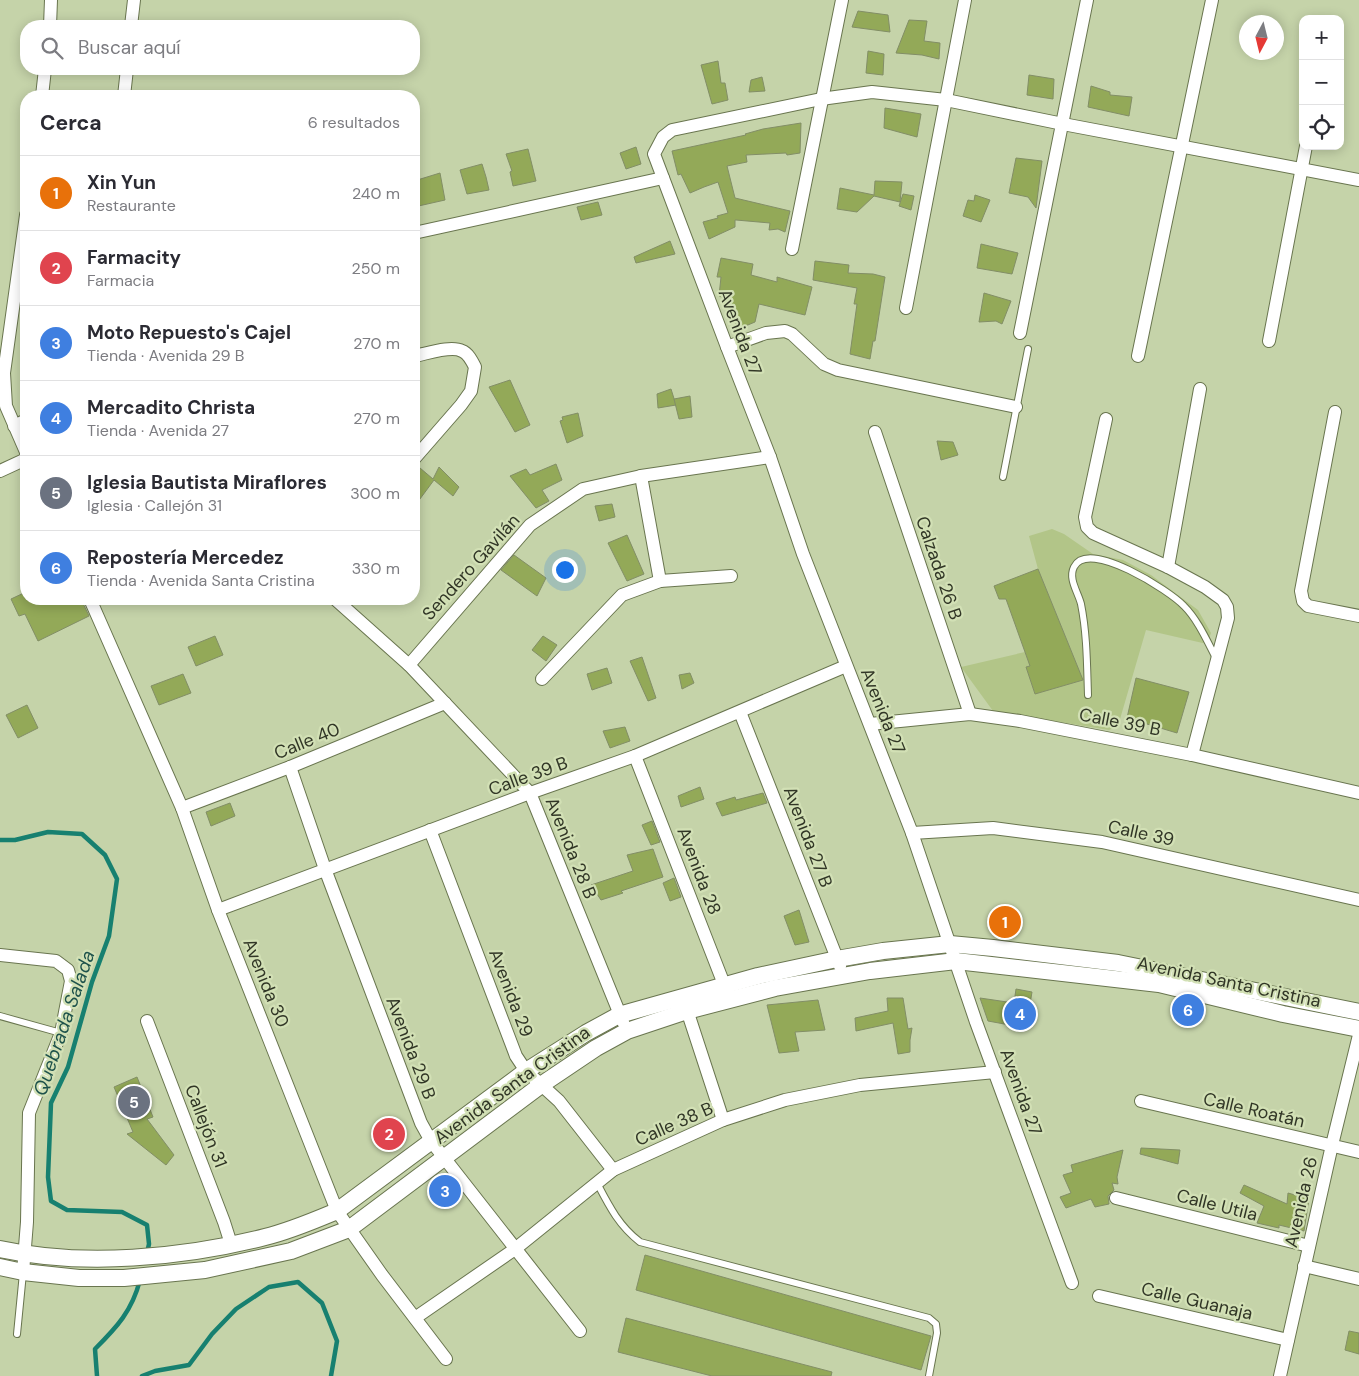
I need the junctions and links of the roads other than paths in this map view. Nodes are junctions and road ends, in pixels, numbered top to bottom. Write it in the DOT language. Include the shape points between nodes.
graph roads {
  1 [pos="51,0"];
  2 [pos="134,0"];
  3 [pos="842,0"];
  4 [pos="965,0"];
  5 [pos="1087,0"];
  6 [pos="1212,0"];
  7 [pos="50,20"];
  8 [pos="132,20"];
  9 [pos="44,75"];
  10 [pos="126,75"];
  11 [pos="43,90"];
  12 [pos="125,90"];
  13 [pos="821,99"];
  14 [pos="946,100"];
  15 [pos="1063,124"];
  16 [pos="1181,146"];
  17 [pos="1305,150"];
  18 [pos="1302,169"];
  19 [pos="663,178"];
  20 [pos="1359,180"];
  21 [pos="420,232"];
  22 [pos="792,249"];
  23 [pos="20,275"];
  24 [pos="906,308"];
  25 [pos="1020,333"];
  26 [pos="1269,341"];
  27 [pos="726,347"];
  28 [pos="1028,349"];
  29 [pos="420,355"];
  30 [pos="1138,356"];
  31 [pos="2,373"];
  32 [pos="1200,389"];
  33 [pos="1016,407"];
  34 [pos="1335,412"];
  35 [pos="1106,419"];
  36 [pos="20,423"];
  37 [pos="14,426"];
  38 [pos="875,432"];
  39 [pos="20,439"];
  40 [pos="420,452"];
  41 [pos="770,457"];
  42 [pos="20,462"];
  43 [pos="0,472"];
  44 [pos="641,476"];
  45 [pos="1003,477"];
  46 [pos="1168,567"];
  47 [pos="731,576"];
  48 [pos="660,581"];
  49 [pos="93,605"];
  50 [pos="342,605"];
  51 [pos="1359,616"];
  52 [pos="1217,659"];
  53 [pos="409,665"];
  54 [pos="846,666"];
  55 [pos="542,679"];
  56 [pos="1088,695"];
  57 [pos="445,703"];
  58 [pos="740,712"];
  59 [pos="970,714"];
  60 [pos="870,724"];
  61 [pos="1192,755"];
  62 [pos="635,756"];
  63 [pos="290,767"];
  64 [pos="530,793"];
  65 [pos="1359,793"];
  66 [pos="182,808"];
  67 [pos="430,830"];
  68 [pos="912,834"];
  69 [pos="325,869"];
  70 [pos="1359,900"];
  71 [pos="218,910"];
  72 [pos="950,944"];
  73 [pos="0,955"];
  74 [pos="837,959"];
  75 [pos="956,962"];
  76 [pos="842,976"];
  77 [pos="727,992"];
  78 [pos="685,1004"];
  79 [pos="1359,1012"];
  80 [pos="619,1015"];
  81 [pos="0,1016"];
  82 [pos="147,1021"];
  83 [pos="1359,1029"];
  84 [pos="627,1031"];
  85 [pos="60,1033"];
  86 [pos="1359,1036"];
  87 [pos="526,1071"];
  88 [pos="995,1072"];
  89 [pos="541,1085"];
  90 [pos="1141,1101"];
  91 [pos="723,1120"];
  92 [pos="431,1141"];
  93 [pos="1332,1146"];
  94 [pos="1359,1152"];
  95 [pos="444,1158"];
  96 [pos="613,1170"];
  97 [pos="597,1183"];
  98 [pos="1116,1198"];
  99 [pos="337,1211"];
  100 [pos="349,1229"];
  101 [pos="231,1244"];
  102 [pos="1309,1246"];
  103 [pos="0,1249"];
  104 [pos="515,1249"];
  105 [pos="26,1255"];
  106 [pos="1304,1266"];
  107 [pos="0,1267"];
  108 [pos="23,1272"];
  109 [pos="1359,1279"];
  110 [pos="1072,1283"];
  111 [pos="1099,1296"];
  112 [pos="415,1318"];
  113 [pos="580,1331"];
  114 [pos="17,1334"];
  115 [pos="1288,1340"];
  116 [pos="446,1359"];
  117 [pos="929,1376"];
  118 [pos="1280,1376"];
  1 -- 7 [label="street"];
  2 -- 8 [label="street"];
  3 -- 13 [label="street"];
  4 -- 14 [label="street"];
  5 -- 15 [label="street"];
  6 -- 16 [label="street"];
  9 -- 11 [label="street"];
  10 -- 12 [label="street"];
  13 -- 14 [label="street" via="872,92"];
  13 -- 19 [label="street, Avenida 27" via="672,130 663,137 654,154"];
  13 -- 22 [label="street"];
  14 -- 15 [label="street"];
  14 -- 24 [label="street"];
  15 -- 16 [label="street"];
  15 -- 25 [label="street"];
  16 -- 18 [label="street"];
  16 -- 30 [label="street"];
  17 -- 18 [label="street"];
  18 -- 20 [label="street"];
  18 -- 26 [label="street"];
  19 -- 21 [label="street"];
  19 -- 27 [label="street, Avenida 27"];
  23 -- 31 [label="street"];
  27 -- 33 [label="street" via="766,333 785,331 824,364 838,370"];
  27 -- 41 [label="street, Avenida 27"];
  28 -- 33 [label="lane"];
  29 -- 40 [label="street" via="462,350 475,366 471,390"];
  31 -- 37 [label="street" via="6,406"];
  32 -- 46 [label="street"];
  33 -- 45 [label="lane"];
  34 -- 51 [label="street" via="1301,591 1308,606"];
  35 -- 46 [label="street" via="1085,517 1088,526 1093,533"];
  36 -- 37 [label="street"];
  37 -- 39 [label="street"];
  38 -- 59 [label="street, Calzada 26 B"];
  41 -- 44 [label="street, Sendero Gavilán"];
  41 -- 54 [label="street, Avenida 27"];
  42 -- 43 [label="street"];
  44 -- 48 [label="street"];
  44 -- 53 [label="street, Sendero Gavilán" via="583,489 530,525"];
  46 -- 52 [label="street" via="1205,587 1228,607"];
  47 -- 48 [label="street"];
  48 -- 55 [label="street" via="622,595"];
  49 -- 66 [label="street, Avenida 30"];
  50 -- 53 [label="street, Avenida 28 B"];
  52 -- 56 [label="lane" via="1184,606 1116,563 1087,559 1074,566 1072,577 1080,603 1086,645"];
  52 -- 61 [label="street"];
  53 -- 57 [label="street, Avenida 28 B"];
  54 -- 58 [label="street, Calle 39 B"];
  54 -- 60 [label="street, Avenida 27"];
  57 -- 63 [label="street, Calle 40"];
  57 -- 64 [label="street, Avenida 28 B"];
  58 -- 62 [label="street, Calle 39 B"];
  58 -- 74 [label="street, Avenida 27 B"];
  59 -- 60 [label="street, Calle 39 B"];
  59 -- 61 [label="street, Calle 39 B" via="1020,720"];
  60 -- 68 [label="street, Avenida 27"];
  61 -- 65 [label="street, Calle 39 B"];
  62 -- 64 [label="street, Calle 39 B"];
  62 -- 77 [label="street, Avenida 28"];
  63 -- 66 [label="street, Calle 40"];
  63 -- 69 [label="street, Avenida 29 B"];
  64 -- 67 [label="street, Calle 39 B"];
  64 -- 80 [label="street, Avenida 28 B"];
  66 -- 71 [label="street, Avenida 30"];
  67 -- 69 [label="street, Calle 39 B"];
  67 -- 87 [label="street, Avenida 29" via="516,1056"];
  68 -- 70 [label="street, Calle 39" via="993,828 1102,842"];
  68 -- 72 [label="street, Avenida 27"];
  69 -- 71 [label="street, Calle 39 B"];
  69 -- 92 [label="street, Avenida 29 B" via="421,1123"];
  71 -- 99 [label="street, Avenida 30"];
  72 -- 74 [label="street, Avenida Santa Cristina"];
  72 -- 75 [label="street, Avenida 27"];
  72 -- 79 [label="street, Avenida Santa Cristina" via="1118,963"];
  73 -- 85 [label="street" via="56,961 68,970 71,981"];
  74 -- 76 [label="street, Avenida 27 B"];
  74 -- 77 [label="street, Avenida Santa Cristina" via="758,976"];
  75 -- 76 [label="street, Avenida Santa Cristina"];
  75 -- 83 [label="street, Avenida Santa Cristina" via="1159,984"];
  75 -- 88 [label="street, Avenida 27"];
  76 -- 77 [label="street, Avenida Santa Cristina" via="775,988"];
  77 -- 78 [label="street, Avenida Santa Cristina"];
  78 -- 80 [label="street, Avenida Santa Cristina"];
  78 -- 84 [label="street, Avenida Santa Cristina"];
  78 -- 91 [label="street"];
  80 -- 84 [label="street, Avenida 28 B"];
  80 -- 87 [label="street, Avenida Santa Cristina"];
  81 -- 85 [label="lane"];
  82 -- 101 [label="street, Callejón 31"];
  84 -- 89 [label="street, Avenida Santa Cristina"];
  85 -- 105 [label="street" via="29,1113"];
  86 -- 93 [label="street, Avenida 26"];
  87 -- 89 [label="street, Avenida 29"];
  87 -- 92 [label="street, Avenida Santa Cristina"];
  88 -- 91 [label="street, Calle 38 B" via="860,1086 785,1100"];
  88 -- 110 [label="street, Avenida 27"];
  89 -- 95 [label="street, Avenida Santa Cristina"];
  89 -- 96 [label="street, Avenida 29" via="559,1101"];
  90 -- 93 [label="street, Calle Roatán"];
  91 -- 96 [label="street, Calle 38 B"];
  92 -- 95 [label="street, Avenida 29 B"];
  92 -- 99 [label="street, Avenida Santa Cristina"];
  93 -- 94 [label="street, Calle Roatán"];
  93 -- 102 [label="street, Avenida 26"];
  95 -- 100 [label="street, Avenida Santa Cristina"];
  95 -- 104 [label="street, Avenida 29 B"];
  96 -- 97 [label="street, Calle 38 B"];
  97 -- 104 [label="street, Calle 38 B"];
  97 -- 117 [label="lane" via="613,1214 640,1242 929,1318 936,1324 937,1333"];
  98 -- 102 [label="street, Calle Utila"];
  99 -- 100 [label="street, Avenida 30"];
  99 -- 101 [label="street, Avenida Santa Cristina" via="304,1225"];
  100 -- 108 [label="street, Avenida Santa Cristina" via="291,1251 205,1270 124,1278 79,1278"];
  100 -- 112 [label="street, Avenida 30"];
  101 -- 105 [label="street, Avenida Santa Cristina" via="185,1253 110,1259"];
  102 -- 106 [label="street, Avenida 26"];
  103 -- 105 [label="street, Avenida Santa Cristina"];
  104 -- 112 [label="street, Calle 38 B"];
  104 -- 113 [label="street, Avenida 29 B"];
  105 -- 108 [label="street"];
  106 -- 109 [label="street"];
  106 -- 115 [label="street, Avenida 26"];
  107 -- 108 [label="street, Avenida Santa Cristina"];
  108 -- 114 [label="lane"];
  111 -- 115 [label="street, Calle Guanaja"];
  112 -- 116 [label="street, Avenida 30"];
  115 -- 118 [label="street, Avenida 26"];
}
